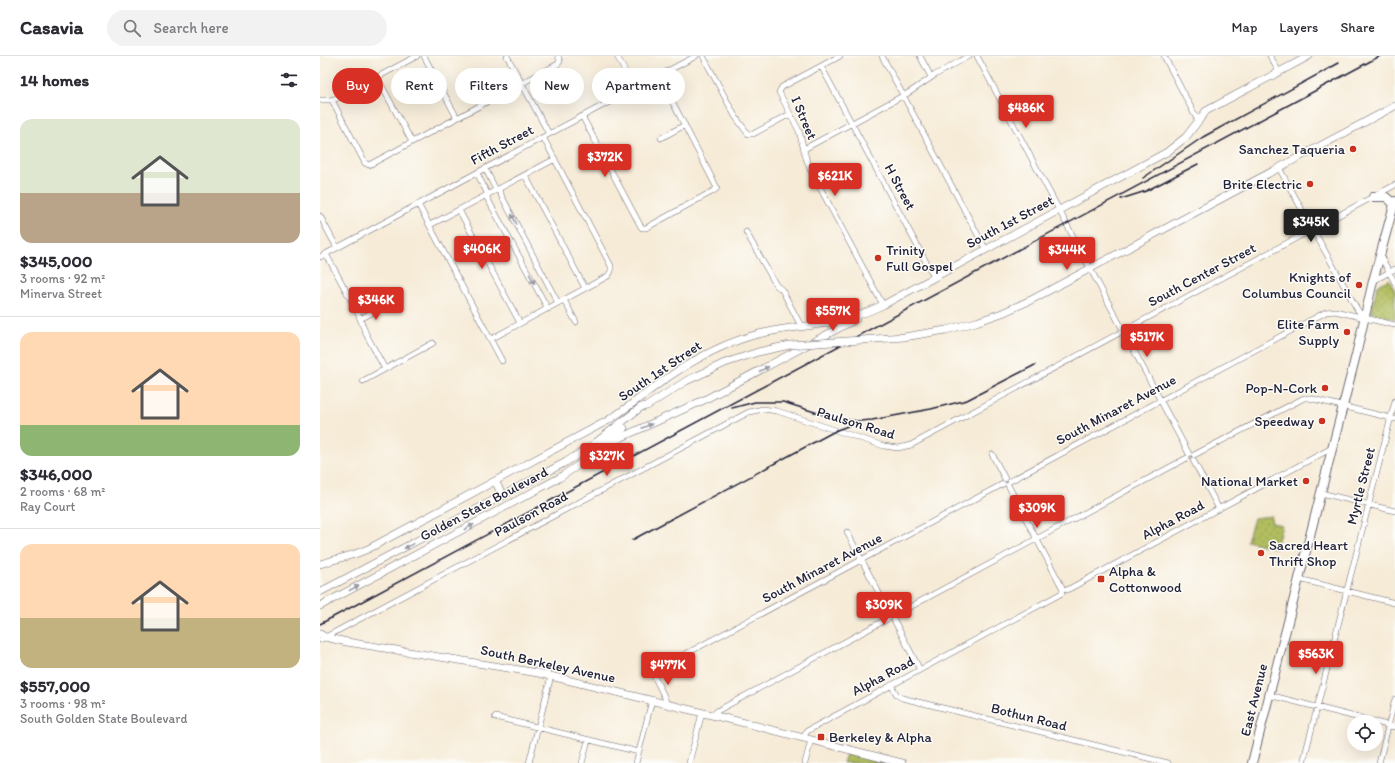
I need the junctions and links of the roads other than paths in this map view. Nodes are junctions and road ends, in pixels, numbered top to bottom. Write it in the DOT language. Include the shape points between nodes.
graph roads {
  1 [pos="417,56"];
  2 [pos="424,56"];
  3 [pos="507,56"];
  4 [pos="617,56"];
  5 [pos="680,56"];
  6 [pos="696,56"];
  7 [pos="703,56"];
  8 [pos="840,56"];
  9 [pos="882,56"];
  10 [pos="920,56"];
  11 [pos="969,56"];
  12 [pos="977,56"];
  13 [pos="1171,56"];
  14 [pos="1270,56"];
  15 [pos="1309,56"];
  16 [pos="1165,58"];
  17 [pos="559,59"];
  18 [pos="684,62"];
  19 [pos="821,66"];
  20 [pos="513,68"];
  21 [pos="623,68"];
  22 [pos="673,68"];
  23 [pos="1279,72"];
  24 [pos="383,74"];
  25 [pos="931,77"];
  26 [pos="522,84"];
  27 [pos="383,88"];
  28 [pos="903,96"];
  29 [pos="320,100"];
  30 [pos="332,100"];
  31 [pos="334,104"];
  32 [pos="484,104"];
  33 [pos="604,104"];
  34 [pos="674,104"];
  35 [pos="1395,106"];
  36 [pos="790,114"];
  37 [pos="582,116"];
  38 [pos="457,118"];
  39 [pos="1198,121"];
  40 [pos="852,124"];
  41 [pos="685,125"];
  42 [pos="548,134"];
  43 [pos="543,137"];
  44 [pos="661,138"];
  45 [pos="412,142"];
  46 [pos="804,149"];
  47 [pos="555,159"];
  48 [pos="485,168"];
  49 [pos="1280,168"];
  50 [pos="477,172"];
  51 [pos="525,175"];
  52 [pos="492,182"];
  53 [pos="1395,185"];
  54 [pos="484,186"];
  55 [pos="497,190"];
  56 [pos="487,195"];
  57 [pos="1373,197"];
  58 [pos="1395,203"];
  59 [pos="418,204"];
  60 [pos="459,210"];
  61 [pos="1060,210"];
  62 [pos="320,216"];
  63 [pos="430,225"];
  64 [pos="1313,229"];
  65 [pos="746,232"];
  66 [pos="337,248"];
  67 [pos="986,250"];
  68 [pos="326,254"];
  69 [pos="1380,255"];
  70 [pos="320,257"];
  71 [pos="1395,269"];
  72 [pos="1091,270"];
  73 [pos="1390,272"];
  74 [pos="934,277"];
  75 [pos="1373,281"];
  76 [pos="1395,283"];
  77 [pos="585,288"];
  78 [pos="564,300"];
  79 [pos="558,303"];
  80 [pos="883,305"];
  81 [pos="383,307"];
  82 [pos="548,309"];
  83 [pos="1357,309"];
  84 [pos="870,311"];
  85 [pos="1354,315"];
  86 [pos="1365,318"];
  87 [pos="360,319"];
  88 [pos="576,322"];
  89 [pos="520,323"];
  90 [pos="821,324"];
  91 [pos="1395,325"];
  92 [pos="801,326"];
  93 [pos="1123,331"];
  94 [pos="822,338"];
  95 [pos="491,339"];
  96 [pos="433,343"];
  97 [pos="502,361"];
  98 [pos="385,369"];
  99 [pos="363,381"];
  100 [pos="1160,400"];
  101 [pos="1395,401"];
  102 [pos="647,406"];
  103 [pos="1343,406"];
  104 [pos="1393,419"];
  105 [pos="915,443"];
  106 [pos="1332,448"];
  107 [pos="599,449"];
  108 [pos="992,454"];
  109 [pos="1191,457"];
  110 [pos="495,481"];
  111 [pos="1006,482"];
  112 [pos="1321,493"];
  113 [pos="503,496"];
  114 [pos="1368,505"];
  115 [pos="1219,509"];
  116 [pos="1395,511"];
  117 [pos="847,532"];
  118 [pos="1037,539"];
  119 [pos="862,560"];
  120 [pos="320,564"];
  121 [pos="1299,579"];
  122 [pos="333,585"];
  123 [pos="320,588"];
  124 [pos="1064,591"];
  125 [pos="1346,591"];
  126 [pos="320,592"];
  127 [pos="1395,603"];
  128 [pos="320,606"];
  129 [pos="892,617"];
  130 [pos="322,637"];
  131 [pos="920,670"];
  132 [pos="551,676"];
  133 [pos="891,685"];
  134 [pos="1269,695"];
  135 [pos="1395,699"];
  136 [pos="652,700"];
  137 [pos="666,704"];
  138 [pos="1317,707"];
  139 [pos="702,713"];
  140 [pos="713,715"];
  141 [pos="496,718"];
  142 [pos="1388,725"];
  143 [pos="1395,727"];
  144 [pos="538,728"];
  145 [pos="803,738"];
  146 [pos="588,740"];
  147 [pos="812,740"];
  148 [pos="639,752"];
  149 [pos="529,763"];
  150 [pos="582,763"];
  151 [pos="636,763"];
  152 [pos="689,763"];
  153 [pos="805,763"];
  154 [pos="902,763"];
  155 [pos="1168,763"];
  156 [pos="1252,763"];
  157 [pos="1303,763"];
  158 [pos="1379,763"];
  1 -- 24 [label="street"];
  2 -- 38 [label="street"];
  3 -- 20 [label="street"];
  4 -- 21 [label="street"];
  5 -- 18 [label="street"];
  6 -- 18 [label="street, Fifth Street"];
  7 -- 36 [label="street" via="746,132 749,134"];
  8 -- 19 [label="street"];
  9 -- 28 [label="street"];
  10 -- 25 [label="street"];
  11 -- 25 [label="street"];
  12 -- 61 [label="street"];
  13 -- 16 [label="street"];
  14 -- 23 [label="street"];
  15 -- 23 [label="main road, South 1st Street"];
  16 -- 39 [label="street"];
  17 -- 26 [label="street" via="558,64"];
  18 -- 22 [label="street, Fifth Street"];
  19 -- 36 [label="street, I Street" via="779,90"];
  19 -- 40 [label="street, H Street"];
  23 -- 39 [label="main road, South 1st Street" via="1209,109"];
  25 -- 28 [label="street"];
  26 -- 42 [label="street"];
  27 -- 45 [label="street"];
  28 -- 40 [label="street"];
  28 -- 67 [label="street"];
  29 -- 30 [label="street"];
  31 -- 45 [label="street" via="368,165"];
  32 -- 38 [label="street"];
  33 -- 37 [label="street, Fifth Street"];
  34 -- 41 [label="street"];
  35 -- 49 [label="main road, Golden State Boulevard"];
  36 -- 46 [label="street, I Street" via="797,126"];
  37 -- 41 [label="street" via="642,228 717,188"];
  37 -- 42 [label="street, Fifth Street"];
  38 -- 45 [label="street"];
  39 -- 61 [label="main road, South 1st Street" via="1174,148"];
  40 -- 46 [label="street"];
  40 -- 74 [label="street, H Street"];
  41 -- 44 [label="street"];
  42 -- 43 [label="street, Fifth Street"];
  43 -- 47 [label="street"];
  43 -- 48 [label="street, Fifth Street"];
  46 -- 80 [label="street, I Street" via="810,169"];
  47 -- 51 [label="street"];
  47 -- 77 [label="street" via="611,266 608,276"];
  48 -- 50 [label="street, Fifth Street"];
  48 -- 52 [label="street"];
  49 -- 64 [label="street"];
  49 -- 72 [label="main road, Golden State Boulevard"];
  50 -- 54 [label="street"];
  50 -- 59 [label="street, Fifth Street"];
  51 -- 55 [label="street"];
  51 -- 77 [label="street"];
  52 -- 54 [label="street"];
  52 -- 55 [label="street"];
  53 -- 57 [label="street, South Center Street"];
  54 -- 56 [label="street"];
  55 -- 56 [label="street"];
  79 -- 55 [label="street, one-way"];
  56 -- 60 [label="street"];
  56 -- 82 [label="street, one-way"];
  57 -- 58 [label="main road" via="1386,197"];
  57 -- 64 [label="street, South Center Street"];
  58 -- 69 [label="main road, East Avenue"];
  59 -- 63 [label="street"];
  59 -- 66 [label="street, Fifth Street"];
  60 -- 63 [label="street"];
  60 -- 89 [label="street"];
  61 -- 67 [label="main road, South 1st Street"];
  61 -- 72 [label="street"];
  62 -- 66 [label="street"];
  63 -- 95 [label="street"];
  64 -- 83 [label="street"];
  64 -- 93 [label="street, South Center Street"];
  65 -- 92 [label="street"];
  66 -- 68 [label="street, Fifth Street"];
  67 -- 74 [label="main road, South 1st Street"];
  68 -- 70 [label="street, Fifth Street"];
  68 -- 87 [label="street"];
  69 -- 73 [label="street"];
  69 -- 75 [label="main road, East Avenue"];
  71 -- 73 [label="street"];
  72 -- 93 [label="street"];
  72 -- 102 [label="main road, Golden State Boulevard, bridge" via="1023,304 976,322 904,337 790,345 758,352 725,363 686,381"];
  73 -- 75 [label="street"];
  73 -- 76 [label="street"];
  74 -- 80 [label="main road, South 1st Street"];
  75 -- 86 [label="main road, East Avenue"];
  77 -- 78 [label="street"];
  78 -- 79 [label="street"];
  78 -- 88 [label="street"];
  79 -- 82 [label="street"];
  80 -- 84 [label="main road, South 1st Street"];
  81 -- 87 [label="street"];
  82 -- 89 [label="street"];
  83 -- 85 [label="street"];
  83 -- 86 [label="street"];
  84 -- 90 [label="main road, South 1st Street"];
  84 -- 94 [label="main road"];
  85 -- 86 [label="street, South Minaret Avenue"];
  85 -- 100 [label="street, South Minaret Avenue" via="1334,310 1323,313"];
  86 -- 91 [label="street, South Minaret Avenue"];
  86 -- 103 [label="main road, East Avenue"];
  87 -- 98 [label="street"];
  89 -- 95 [label="street"];
  90 -- 92 [label="main road, South 1st Street"];
  90 -- 94 [label="main road" via="824,333"];
  92 -- 110 [label="main road, South 1st Street" via="734,341 713,351 668,378 617,415"];
  93 -- 100 [label="street"];
  93 -- 105 [label="street, South Center Street"];
  107 -- 94 [label="main road, one-way" via="704,400"];
  95 -- 97 [label="street"];
  96 -- 98 [label="street"];
  98 -- 99 [label="street"];
  100 -- 109 [label="street"];
  100 -- 111 [label="street, South Minaret Avenue"];
  101 -- 104 [label="street, Myrtle Street"];
  102 -- 107 [label="main road, Golden State Boulevard"];
  102 -- 113 [label="main road, Golden State Boulevard" via="641,407 585,450"];
  103 -- 104 [label="street"];
  103 -- 106 [label="main road, East Avenue"];
  103 -- 109 [label="street" via="1308,398 1300,399"];
  104 -- 114 [label="street, Myrtle Street"];
  105 -- 130 [label="street, Paulson Road" via="903,448 888,447 781,412 763,409 749,412"];
  106 -- 112 [label="main road, East Avenue"];
  106 -- 115 [label="street, Alpha Road"];
  128 -- 107 [label="main road, Golden State Boulevard, one-way" via="541,488 576,467"];
  108 -- 111 [label="street"];
  109 -- 115 [label="street"];
  109 -- 118 [label="street"];
  110 -- 113 [label="main road"];
  110 -- 120 [label="main road, South 1st Street" via="368,549"];
  111 -- 118 [label="street"];
  111 -- 119 [label="street, South Minaret Avenue"];
  112 -- 114 [label="street"];
  112 -- 121 [label="main road, East Avenue"];
  113 -- 122 [label="main road, Golden State Boulevard, one-way"];
  114 -- 116 [label="street"];
  114 -- 125 [label="street, Myrtle Street"];
  115 -- 124 [label="street, Alpha Road"];
  117 -- 119 [label="street"];
  118 -- 124 [label="street"];
  118 -- 129 [label="street"];
  119 -- 129 [label="street"];
  119 -- 137 [label="street, South Minaret Avenue" via="652,672"];
  121 -- 125 [label="street"];
  121 -- 134 [label="main road, East Avenue"];
  122 -- 123 [label="main road" via="327,584"];
  122 -- 126 [label="main road, Golden State Boulevard"];
  124 -- 131 [label="street, Alpha Road"];
  125 -- 127 [label="street"];
  125 -- 138 [label="street, Myrtle Street"];
  129 -- 131 [label="street"];
  129 -- 140 [label="street"];
  130 -- 132 [label="main road, South Berkeley Avenue"];
  131 -- 133 [label="street, Alpha Road"];
  132 -- 136 [label="main road, South Berkeley Avenue"];
  132 -- 144 [label="street"];
  133 -- 145 [label="street, Alpha Road" via="807,731"];
  133 -- 155 [label="street, Bothun Road" via="901,698"];
  134 -- 138 [label="street"];
  134 -- 156 [label="main road, East Avenue"];
  135 -- 142 [label="street"];
  136 -- 137 [label="main road, South Berkeley Avenue"];
  136 -- 148 [label="street"];
  137 -- 139 [label="main road, South Berkeley Avenue"];
  138 -- 142 [label="street"];
  138 -- 157 [label="street, Myrtle Street"];
  139 -- 140 [label="main road, South Berkeley Avenue"];
  139 -- 152 [label="street"];
  140 -- 145 [label="main road, South Berkeley Avenue"];
  141 -- 144 [label="street"];
  142 -- 143 [label="street"];
  142 -- 158 [label="street"];
  144 -- 146 [label="street"];
  144 -- 149 [label="street"];
  145 -- 147 [label="main road, South Berkeley Avenue"];
  146 -- 148 [label="street"];
  146 -- 150 [label="street"];
  147 -- 153 [label="street"];
  147 -- 154 [label="main road, South Berkeley Avenue"];
  148 -- 151 [label="street"];
}
